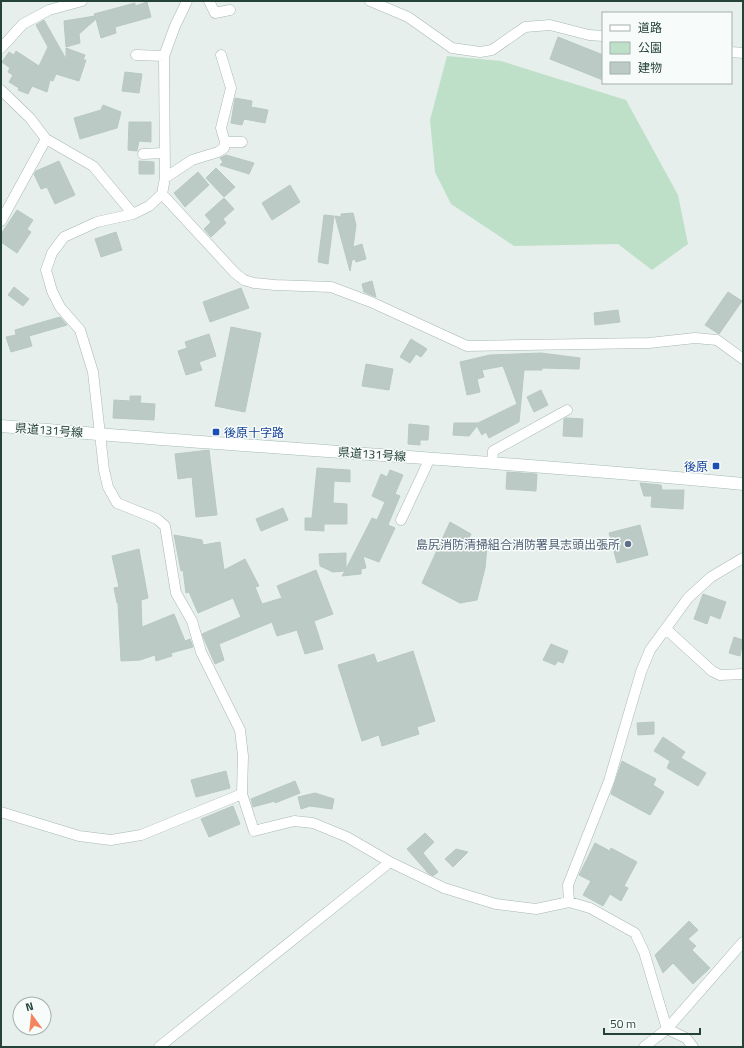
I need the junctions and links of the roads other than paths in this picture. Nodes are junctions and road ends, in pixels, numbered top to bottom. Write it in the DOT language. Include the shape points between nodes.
graph roads {
  1 [pos="82,1"];
  2 [pos="187,1"];
  3 [pos="209,1"];
  4 [pos="370,1"];
  5 [pos="230,10"];
  6 [pos="602,36"];
  7 [pos="1,48"];
  8 [pos="732,52"];
  9 [pos="743,52"];
  10 [pos="136,55"];
  11 [pos="221,55"];
  12 [pos="164,56"];
  13 [pos="1,90"];
  14 [pos="46,139"];
  15 [pos="225,142"];
  16 [pos="242,142"];
  17 [pos="164,153"];
  18 [pos="143,154"];
  19 [pos="165,178"];
  20 [pos="162,194"];
  21 [pos="133,214"];
  22 [pos="1,221"];
  23 [pos="743,359"];
  24 [pos="567,410"];
  25 [pos="1,426"];
  26 [pos="100,434"];
  27 [pos="430,458"];
  28 [pos="492,462"];
  29 [pos="743,484"];
  30 [pos="401,520"];
  31 [pos="743,558"];
  32 [pos="666,629"];
  33 [pos="743,674"];
  34 [pos="242,794"];
  35 [pos="1,812"];
  36 [pos="390,862"];
  37 [pos="569,902"];
  38 [pos="743,942"];
  39 [pos="667,1029"];
  40 [pos="159,1047"];
  41 [pos="644,1047"];
  42 [pos="693,1047"];
  1 -- 7 [label="street" via="49,10 23,24"];
  2 -- 12 [label="street"];
  3 -- 5 [label="street" via="215,12"];
  4 -- 6 [label="street" via="408,17 452,48 480,52 492,50 525,27 550,25"];
  8 -- 9 [label="street"];
  10 -- 12 [label="street"];
  11 -- 15 [label="street" via="231,88 222,128"];
  12 -- 17 [label="street"];
  13 -- 14 [label="street" via="30,118"];
  14 -- 21 [label="street" via="93,166"];
  14 -- 22 [label="street"];
  15 -- 16 [label="street"];
  15 -- 19 [label="street" via="224,148 218,152 192,160"];
  17 -- 18 [label="street"];
  17 -- 19 [label="street"];
  19 -- 20 [label="street"];
  20 -- 21 [label="street" via="149,206"];
  20 -- 23 [label="street" via="244,280 275,285 331,287 371,302 466,346 649,343 694,338 717,340"];
  21 -- 26 [label="street" via="97,222 64,237 52,253 46,270 60,308 80,330 93,372"];
  24 -- 28 [label="street" via="493,451"];
  25 -- 26 [label="main road, 県道131号線"];
  26 -- 27 [label="main road, 県道131号線"];
  26 -- 34 [label="street" via="104,470 113,499 157,519 165,526 176,593 192,621 202,652 240,730 243,756"];
  27 -- 28 [label="main road, 県道131号線"];
  27 -- 30 [label="street"];
  28 -- 29 [label="main road, 県道131号線"];
  31 -- 32 [label="street" via="702,584 688,598"];
  32 -- 33 [label="street" via="712,671 720,675"];
  32 -- 37 [label="street" via="650,650 640,672 609,781 568,884"];
  34 -- 35 [label="street" via="141,835 111,840 79,836"];
  34 -- 36 [label="street" via="254,831 294,821 313,822"];
  36 -- 37 [label="street" via="444,888 496,904 536,909"];
  36 -- 40 [label="street"];
  37 -- 39 [label="street" via="590,908 635,933 644,952"];
  38 -- 39 [label="street"];
  39 -- 41 [label="street"];
  39 -- 42 [label="street" via="686,1038"];
}
